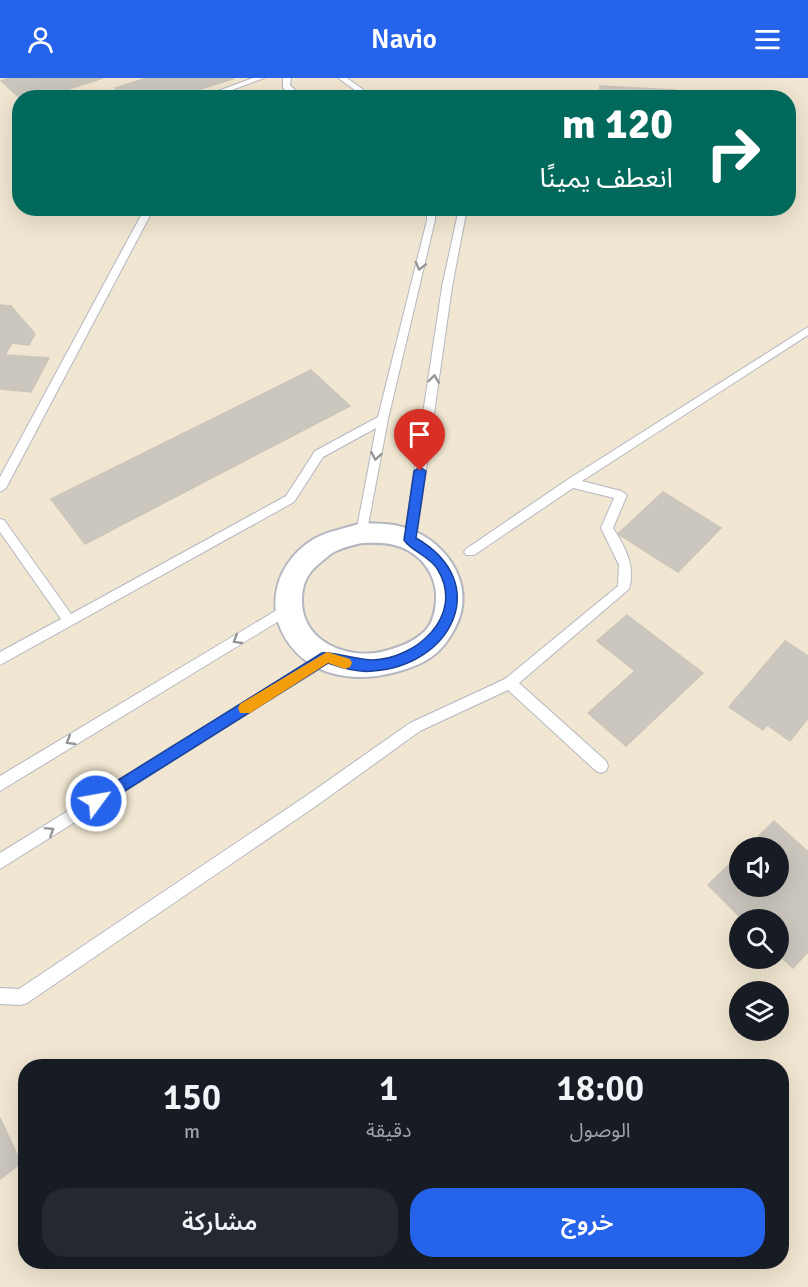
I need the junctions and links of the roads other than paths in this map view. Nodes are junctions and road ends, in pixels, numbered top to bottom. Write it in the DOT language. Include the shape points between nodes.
graph roads {
  1 [pos="260,78"];
  2 [pos="342,78"];
  3 [pos="225,90"];
  4 [pos="360,90"];
  5 [pos="146,216"];
  6 [pos="431,216"];
  7 [pos="461,216"];
  8 [pos="808,330"];
  9 [pos="383,419"];
  10 [pos="571,483"];
  11 [pos="0,488"];
  12 [pos="0,523"];
  13 [pos="362,533"];
  14 [pos="410,540"];
  15 [pos="470,552"];
  16 [pos="287,609"];
  17 [pos="69,621"];
  18 [pos="327,657"];
  19 [pos="0,659"];
  20 [pos="510,683"];
  21 [pos="601,766"];
  22 [pos="0,784"];
  23 [pos="0,862"];
  24 [pos="0,996"];
  1 -- 3 [label="lane"];
  2 -- 4 [label="lane"];
  5 -- 11 [label="lane"];
  6 -- 9 [label="lane, one-way"];
  14 -- 7 [label="lane, one-way" via="447,287"];
  8 -- 10 [label="lane"];
  9 -- 13 [label="lane, one-way"];
  9 -- 17 [label="lane" via="319,454 290,499"];
  10 -- 15 [label="lane"];
  10 -- 20 [label="lane" via="621,495 607,528 623,558 627,578 623,588"];
  12 -- 17 [label="lane"];
  13 -- 14 [label="street"];
  13 -- 16 [label="street" via="324,544 307,557 287,590"];
  14 -- 18 [label="street" via="442,565 450,583 453,602 448,620 436,637 419,652 397,662 348,664"];
  16 -- 18 [label="street" via="293,628 306,644"];
  16 -- 22 [label="lane, one-way"];
  17 -- 19 [label="lane"];
  23 -- 18 [label="lane, one-way"];
  20 -- 21 [label="lane"];
  20 -- 24 [label="lane" via="415,727 21,997"];
}
